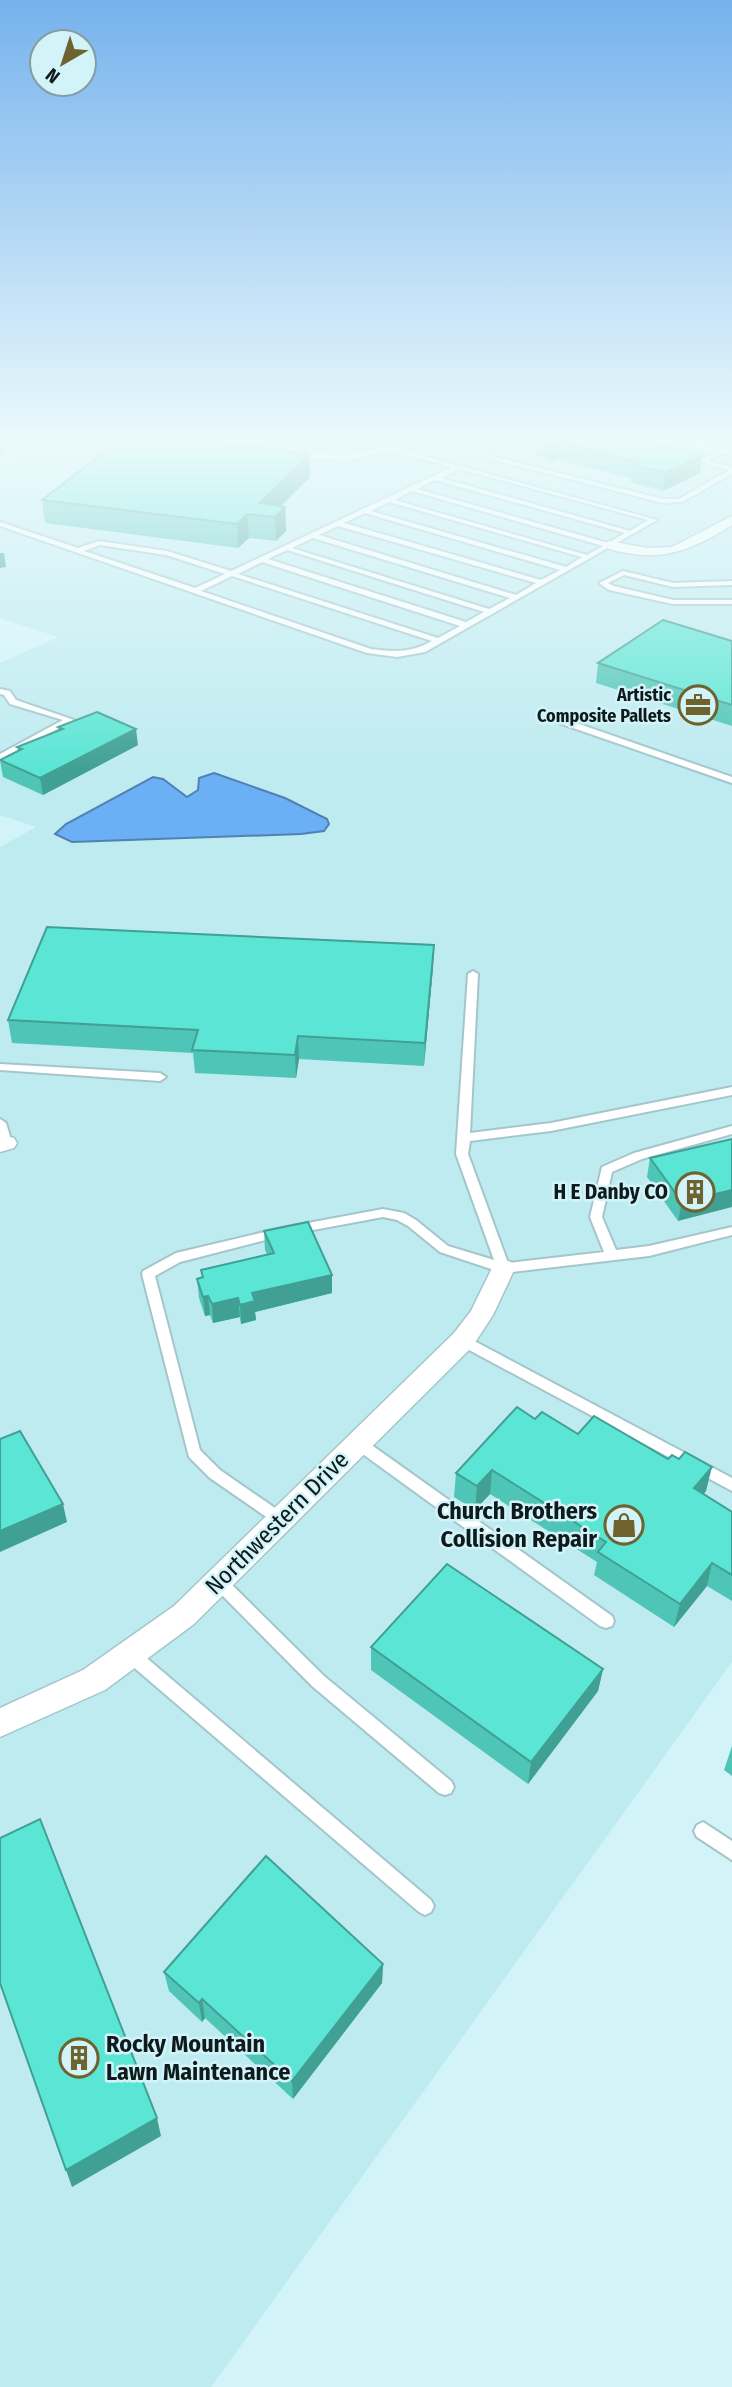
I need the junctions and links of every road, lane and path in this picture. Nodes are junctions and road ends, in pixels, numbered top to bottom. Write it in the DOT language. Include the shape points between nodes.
graph roads {
  1 [pos="70,548"];
  2 [pos="84,548"];
  3 [pos="143,548"];
  4 [pos="286,548"];
  5 [pos="287,548"];
  6 [pos="355,548"];
  7 [pos="423,548"];
  8 [pos="495,548"];
  9 [pos="558,548"];
  10 [pos="603,548"];
  11 [pos="625,548"];
  12 [pos="683,548"];
  13 [pos="77,551"];
  14 [pos="588,557"];
  15 [pos="262,560"];
  16 [pos="566,569"];
  17 [pos="235,573"];
  18 [pos="542,583"];
  19 [pos="732,583"];
  20 [pos="195,591"];
  21 [pos="516,597"];
  22 [pos="732,603"];
  23 [pos="490,612"];
  24 [pos="466,625"];
  25 [pos="439,641"];
  26 [pos="0,691"];
  27 [pos="556,719"];
  28 [pos="0,757"];
  29 [pos="732,780"];
  30 [pos="473,974"];
  31 [pos="0,1067"];
  32 [pos="160,1077"];
  33 [pos="732,1091"];
  34 [pos="732,1130"];
  35 [pos="464,1138"];
  36 [pos="732,1231"];
  37 [pos="612,1255"];
  38 [pos="503,1268"];
  39 [pos="463,1340"];
  40 [pos="358,1443"];
  41 [pos="732,1485"];
  42 [pos="280,1519"];
  43 [pos="218,1581"];
  44 [pos="606,1621"];
  45 [pos="130,1654"];
  46 [pos="0,1723"];
  47 [pos="445,1787"];
  48 [pos="703,1831"];
  49 [pos="732,1851"];
  50 [pos="425,1906"];
  1 -- 13 [label="lane"];
  2 -- 13 [label="lane"];
  3 -- 17 [label="lane"];
  4 -- 15 [label="lane"];
  5 -- 23 [label="lane"];
  6 -- 21 [label="lane"];
  7 -- 18 [label="lane"];
  8 -- 16 [label="lane"];
  9 -- 14 [label="lane"];
  10 -- 14 [label="lane"];
  11 -- 12 [label="street" via="674,553"];
  13 -- 20 [label="lane"];
  14 -- 16 [label="lane"];
  15 -- 17 [label="lane"];
  15 -- 24 [label="lane"];
  16 -- 18 [label="lane"];
  17 -- 20 [label="lane"];
  17 -- 25 [label="lane"];
  18 -- 21 [label="lane"];
  19 -- 22 [label="lane" via="682,586 623,573 603,583 673,602"];
  20 -- 25 [label="lane" via="383,654 412,654"];
  21 -- 23 [label="lane"];
  23 -- 24 [label="lane"];
  24 -- 25 [label="lane"];
  26 -- 28 [label="lane" via="13,702 70,720"];
  27 -- 29 [label="lane"];
  30 -- 35 [label="lane"];
  31 -- 32 [label="lane"];
  33 -- 35 [label="lane" via="551,1127"];
  34 -- 37 [label="lane" via="638,1156 606,1170 596,1217"];
  35 -- 38 [label="lane" via="462,1154"];
  36 -- 37 [label="lane"];
  37 -- 38 [label="lane"];
  38 -- 39 [label="street, Northwestern Drive" via="481,1315"];
  38 -- 42 [label="lane" via="444,1249 412,1223 383,1213 176,1258 148,1275 194,1453 215,1474"];
  39 -- 40 [label="street, Northwestern Drive"];
  39 -- 41 [label="lane"];
  40 -- 42 [label="street, Northwestern Drive"];
  40 -- 44 [label="lane"];
  42 -- 43 [label="street, Northwestern Drive"];
  43 -- 45 [label="street, Northwestern Drive" via="184,1615"];
  43 -- 47 [label="lane" via="317,1681"];
  45 -- 46 [label="street, Northwestern Drive" via="94,1680"];
  45 -- 50 [label="lane"];
  48 -- 49 [label="lane"];
}
